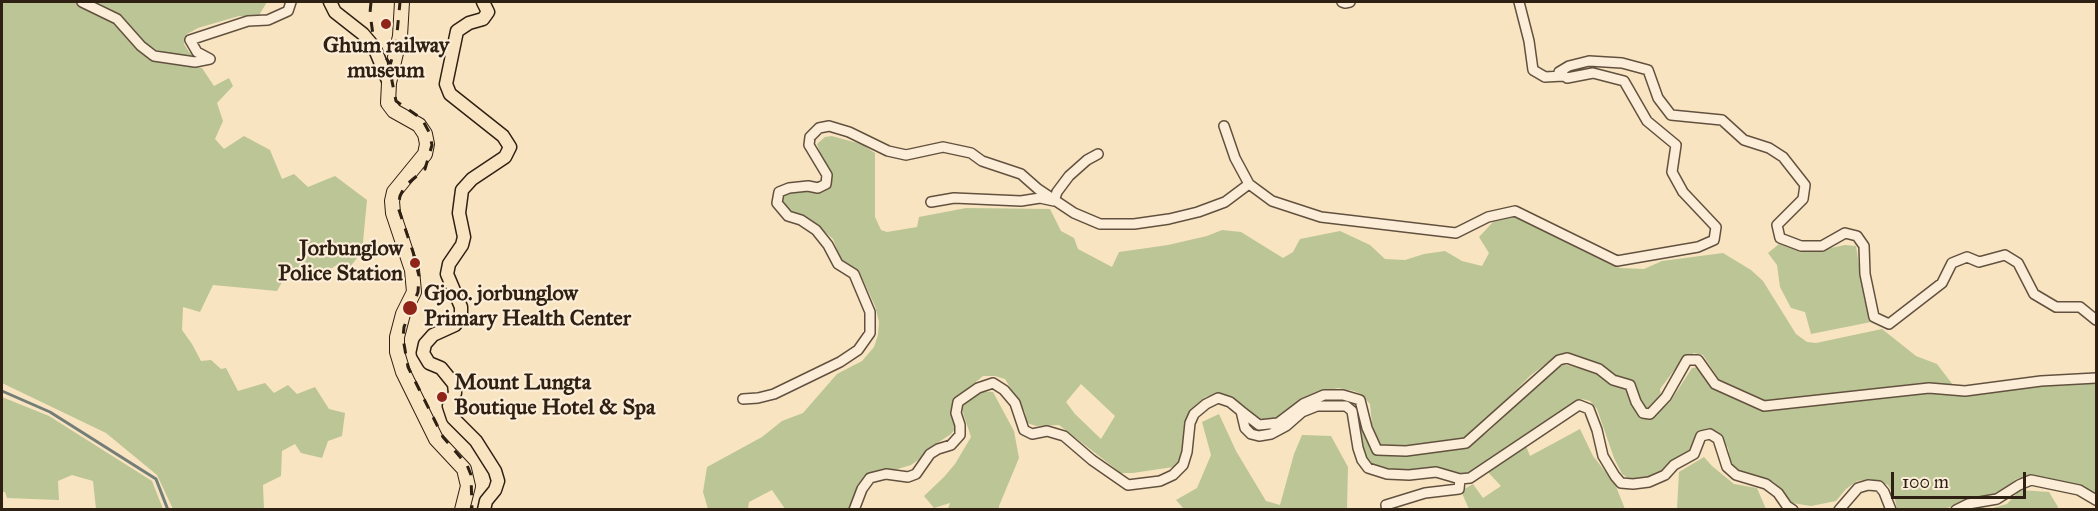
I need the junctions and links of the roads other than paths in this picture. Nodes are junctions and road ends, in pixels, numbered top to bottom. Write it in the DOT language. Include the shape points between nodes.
graph roads {
  1 [pos="82,2"];
  2 [pos="291,2"];
  3 [pos="330,2"];
  4 [pos="402,2"];
  5 [pos="483,2"];
  6 [pos="1342,2"];
  7 [pos="1350,2"];
  8 [pos="1519,2"];
  9 [pos="1563,76"];
  10 [pos="389,83"];
  11 [pos="1224,126"];
  12 [pos="1098,154"];
  13 [pos="1249,184"];
  14 [pos="1054,201"];
  15 [pos="931,202"];
  16 [pos="2097,320"];
  17 [pos="2097,378"];
  18 [pos="744,399"];
  19 [pos="1241,411"];
  20 [pos="1460,479"];
  21 [pos="2097,500"];
  22 [pos="462,510"];
  23 [pos="484,510"];
  24 [pos="854,510"];
  25 [pos="1387,510"];
  26 [pos="1793,510"];
  27 [pos="1839,510"];
  28 [pos="1891,510"];
  29 [pos="1956,510"];
  1 -- 2 [label="street" via="117,19 154,56 195,62 210,58 197,52 190,40 248,21 268,20 288,11"];
  3 -- 10 [label="main road" via="335,12 363,33 374,47"];
  4 -- 10 [label="highway" via="400,36"];
  5 -- 23 [label="main road" via="488,12 483,19 457,31 446,84 450,94 503,136 510,147 505,157 462,190 459,213 464,237 447,274 461,316 455,325 433,335 423,353 454,384 449,406 453,418 476,441 495,471 498,481"];
  6 -- 7 [label="street"];
  8 -- 9 [label="street" via="1533,70 1545,77"];
  9 -- 13 [label="street" via="1593,73 1624,81 1647,121 1676,145 1672,172 1683,192 1716,226 1714,240 1698,247 1617,261 1515,211 1488,217 1456,233 1321,217 1272,201"];
  9 -- 16 [label="street" via="1558,72 1589,61 1648,70 1658,98 1671,115 1722,120 1744,140 1783,157 1805,185 1803,199 1777,225 1780,238 1801,246 1822,246 1845,232 1857,236 1864,246 1874,317 1889,324 1942,283 1952,263 1966,257 1979,262 2005,255 2018,263 2034,294 2055,307 2080,307"];
  10 -- 22 [label="highway" via="388,103 394,111 419,125 427,144 425,153 394,192 392,201 412,270 414,292 403,314 397,352 436,439 464,469 468,486"];
  11 -- 13 [label="street"];
  12 -- 14 [label="street" via="1069,176"];
  13 -- 14 [label="street" via="1225,202 1198,212 1134,224 1100,224"];
  14 -- 15 [label="street" via="954,198"];
  14 -- 18 [label="street" via="1021,174 982,161 971,153 943,147 906,155 888,151 849,132 829,126 819,128 810,137 809,145 827,175 826,184 779,192 777,203 788,216 816,230 838,264 854,274 870,312 870,333 858,350 840,362 774,394"];
  17 -- 19 [label="street" via="1965,391 1929,388 1764,406 1715,384 1698,360 1688,360 1666,397 1650,414 1643,413 1630,385 1568,358 1559,360 1466,443 1406,451 1377,450 1360,399 1324,395 1303,404 1278,423 1259,425"];
  19 -- 20 [label="street" via="1245,428 1259,436 1271,434 1317,406 1346,406 1352,411 1358,448 1368,468 1398,475 1436,472"];
  19 -- 24 [label="street" via="1218,398 1206,404 1190,423 1183,465 1160,481 1128,485 1064,436 1024,430 1015,403 993,383 958,402 960,435 951,445 930,454 916,474 870,478"];
  20 -- 25 [label="street" via="1459,489 1425,493 1386,505"];
  20 -- 26 [label="street" via="1470,477 1579,405 1589,409 1604,456 1621,483 1649,482 1665,475 1694,454 1701,436 1710,434 1718,439 1727,467 1736,475 1766,484"];
  21 -- 29 [label="street" via="2079,490 2031,480 1997,499"];
  27 -- 28 [label="street" via="1858,488 1869,485 1879,486"];
}
